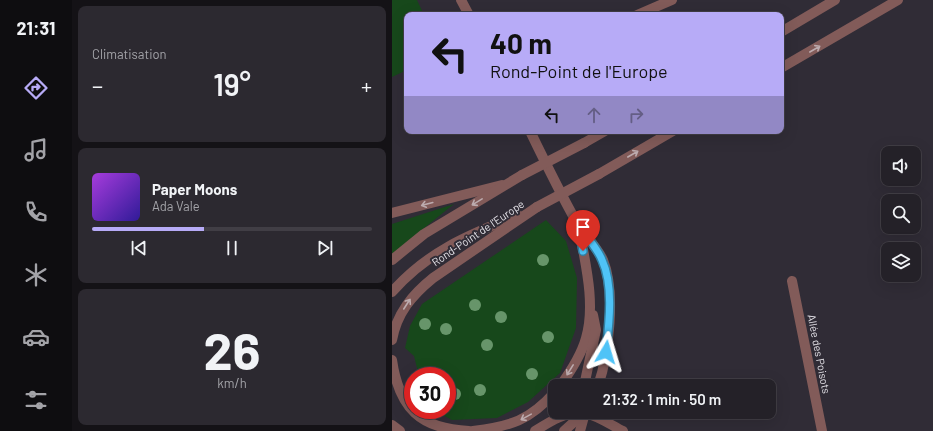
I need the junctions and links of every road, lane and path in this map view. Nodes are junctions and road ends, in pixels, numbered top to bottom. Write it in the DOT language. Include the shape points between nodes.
graph roads {
  1 [pos="461,0"];
  2 [pos="672,0"];
  3 [pos="835,0"];
  4 [pos="898,0"];
  5 [pos="467,12"];
  6 [pos="643,12"];
  7 [pos="784,30"];
  8 [pos="784,66"];
  9 [pos="532,134"];
  10 [pos="600,134"];
  11 [pos="668,134"];
  12 [pos="506,184"];
  13 [pos="537,207"];
  14 [pos="392,213"];
  15 [pos="578,224"];
  16 [pos="392,260"];
  17 [pos="792,281"];
  18 [pos="588,287"];
  19 [pos="392,292"];
  20 [pos="392,340"];
  21 [pos="392,360"];
  22 [pos="565,379"];
  23 [pos="586,379"];
  24 [pos="600,379"];
  25 [pos="548,399"];
  26 [pos="557,419"];
  27 [pos="577,419"];
  28 [pos="583,419"];
  29 [pos="599,419"];
  30 [pos="392,425"];
  31 [pos="400,431"];
  32 [pos="469,431"];
  33 [pos="473,431"];
  34 [pos="535,431"];
  35 [pos="564,431"];
  36 [pos="580,431"];
  37 [pos="623,431"];
  38 [pos="822,431"];
  1 -- 5 [label="street"];
  2 -- 6 [label="street"];
  3 -- 7 [label="street"];
  8 -- 4 [label="street, one-way"];
  9 -- 15 [label="street"];
  10 -- 12 [label="street, bridge"];
  13 -- 11 [label="street, one-way, bridge"];
  12 -- 14 [label="street, one-way"];
  12 -- 16 [label="street, one-way" via="424,234"];
  13 -- 19 [label="street, Rond-Point de l'Europe" via="471,234 436,254 417,267"];
  20 -- 13 [label="street, Rond-Point de l'Europe, one-way" via="400,316 418,290"];
  15 -- 18 [label="street"];
  15 -- 24 [label="street" via="602,260 608,281 609,324"];
  17 -- 38 [label="street, Allée des Poisots"];
  18 -- 22 [label="street, one-way" via="589,322 586,340"];
  18 -- 23 [label="street" via="596,330"];
  21 -- 32 [label="street" via="400,391 415,414 437,427"];
  25 -- 33 [label="street, one-way" via="537,410 515,423"];
  26 -- 34 [label="street"];
  27 -- 35 [label="street"];
  28 -- 36 [label="street"];
  29 -- 37 [label="street"];
  30 -- 31 [label="street"];
}
